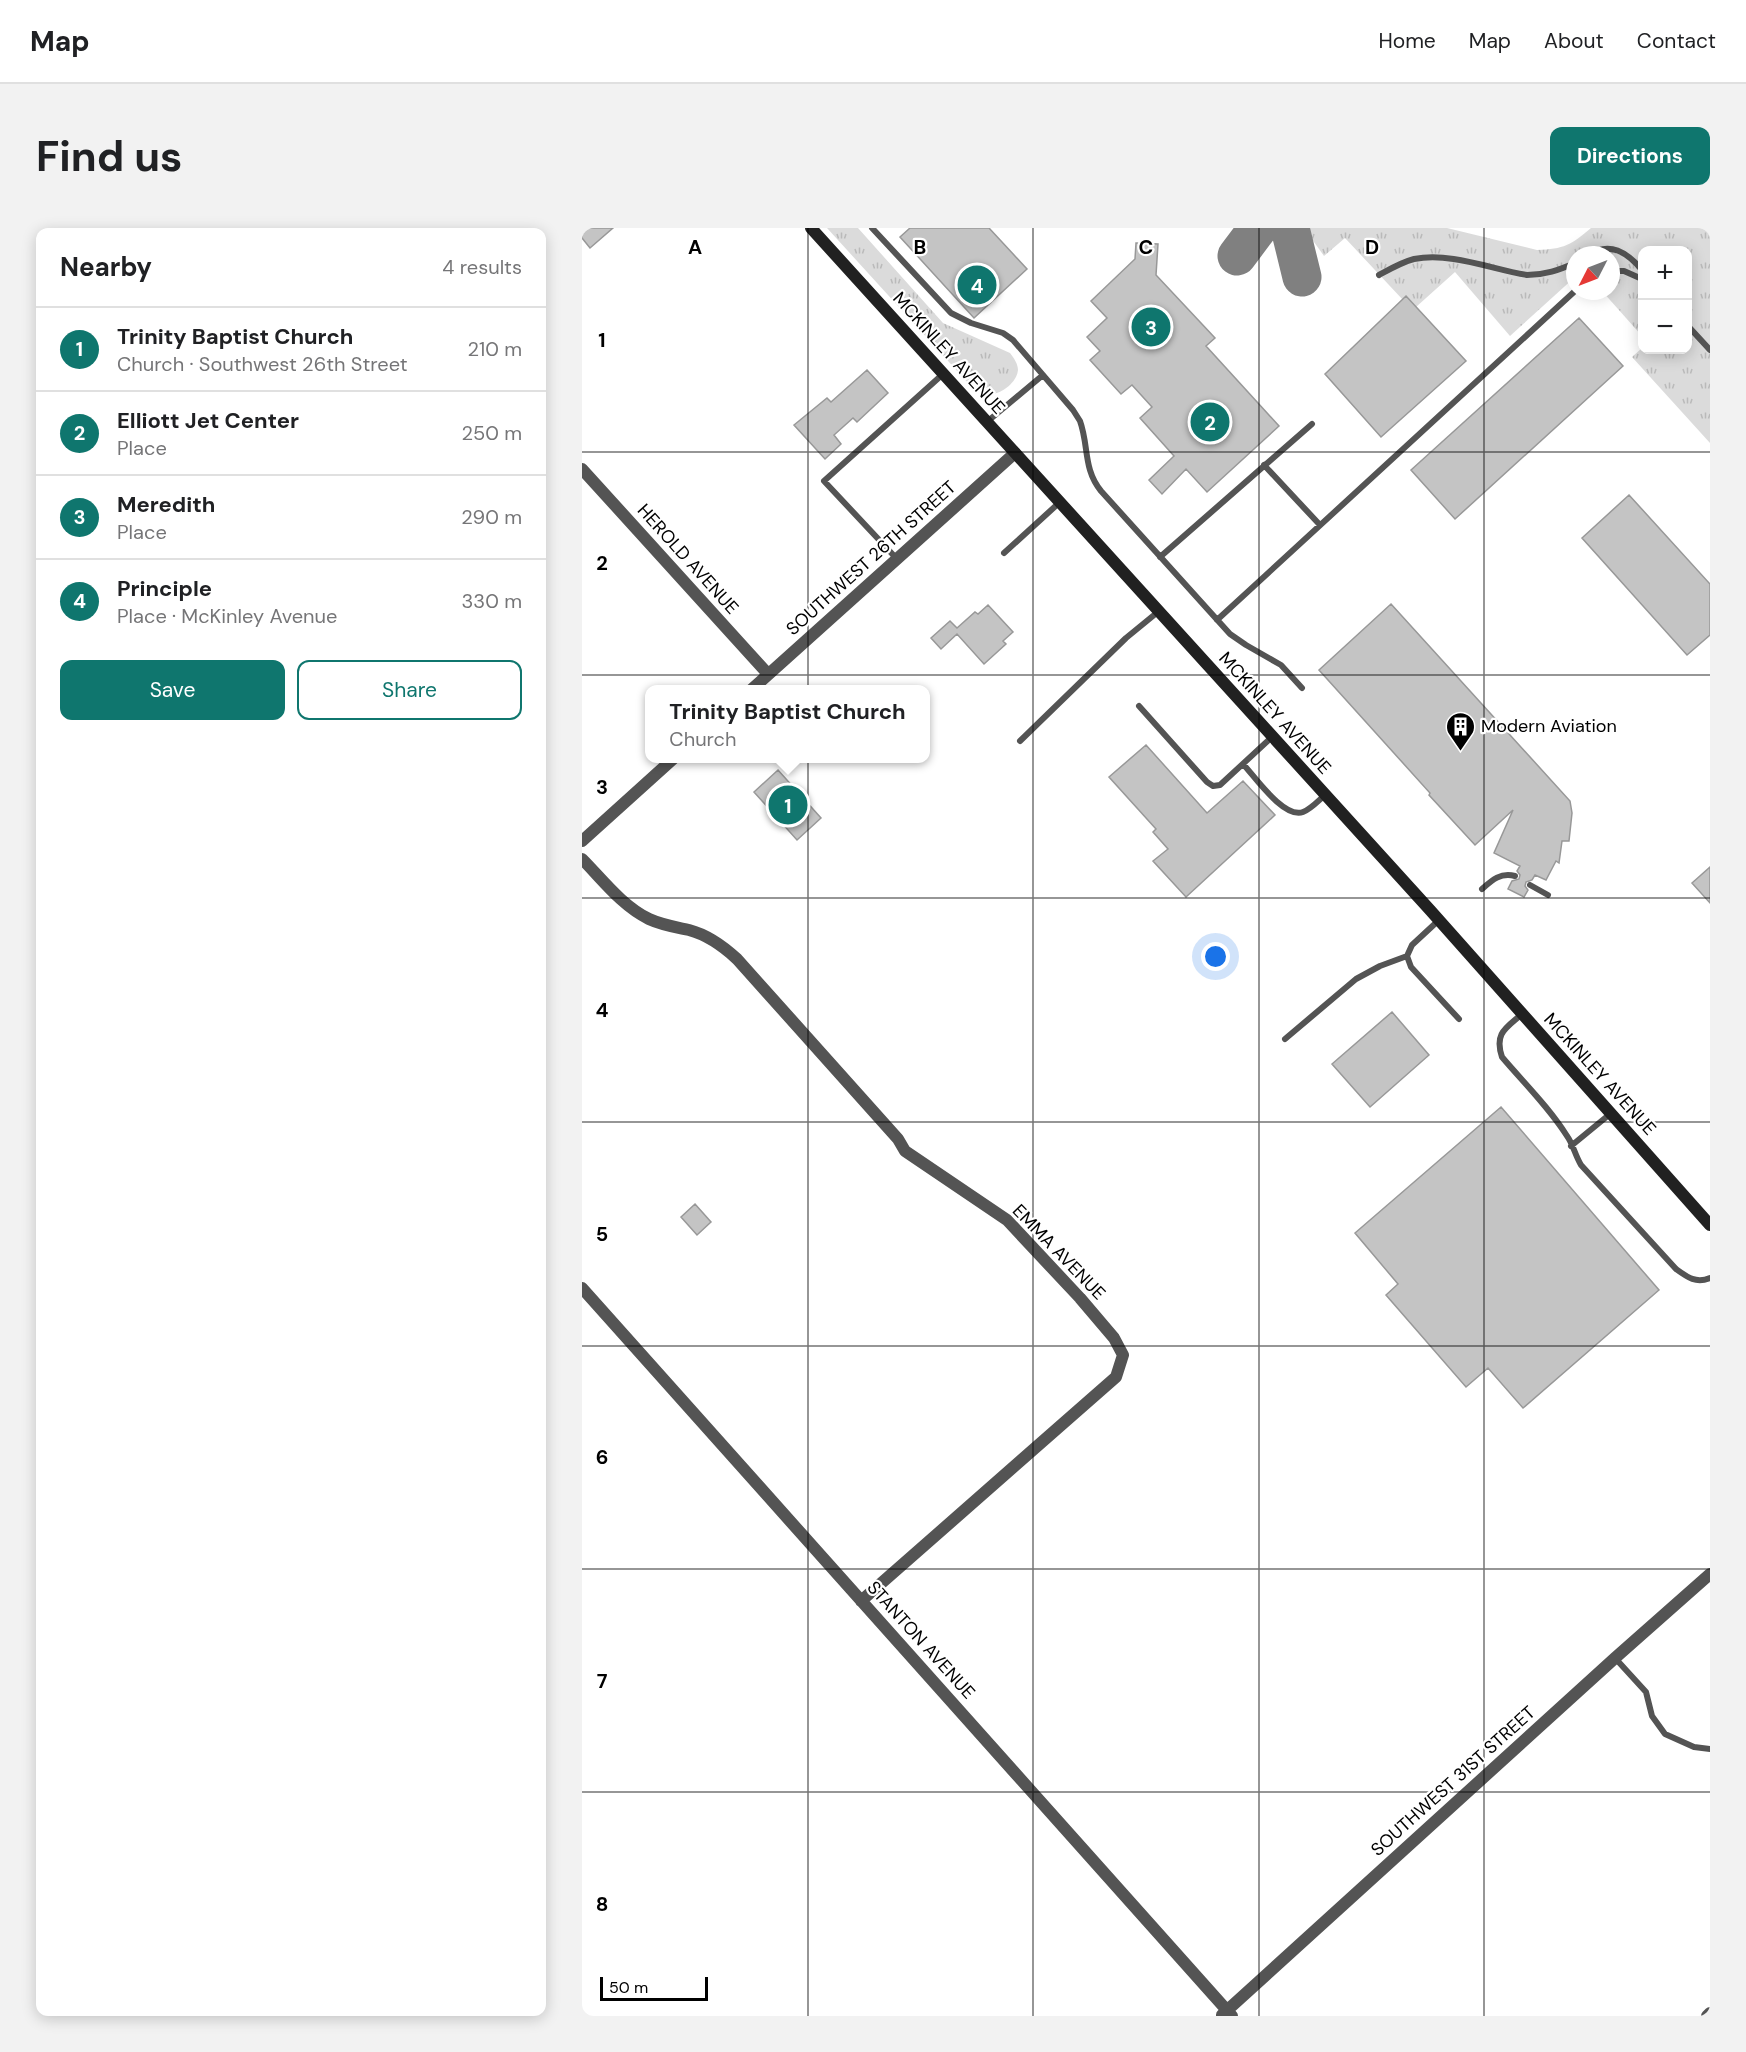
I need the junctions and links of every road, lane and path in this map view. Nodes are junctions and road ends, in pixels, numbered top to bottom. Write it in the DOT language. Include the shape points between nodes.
graph roads {
  1 [pos="811,228"];
  2 [pos="872,228"];
  3 [pos="1620,252"];
  4 [pos="1638,266"];
  5 [pos="1566,267"];
  6 [pos="1620,271"];
  7 [pos="1379,275"];
  8 [pos="1638,277"];
  9 [pos="1566,299"];
  10 [pos="1692,330"];
  11 [pos="1710,350"];
  12 [pos="944,373"];
  13 [pos="1043,375"];
  14 [pos="988,421"];
  15 [pos="1312,424"];
  16 [pos="1016,453"];
  17 [pos="1264,465"];
  18 [pos="582,469"];
  19 [pos="1060,502"];
  20 [pos="1320,525"];
  21 [pos="1004,553"];
  22 [pos="1160,557"];
  23 [pos="897,559"];
  24 [pos="1159,611"];
  25 [pos="1217,620"];
  26 [pos="768,674"];
  27 [pos="756,685"];
  28 [pos="1302,688"];
  29 [pos="1139,706"];
  30 [pos="1272,736"];
  31 [pos="1020,741"];
  32 [pos="670,763"];
  33 [pos="1244,764"];
  34 [pos="1325,795"];
  35 [pos="582,841"];
  36 [pos="582,859"];
  37 [pos="1515,876"];
  38 [pos="1530,885"];
  39 [pos="1482,889"];
  40 [pos="1548,895"];
  41 [pos="1439,920"];
  42 [pos="1407,956"];
  43 [pos="1522,1014"];
  44 [pos="1459,1019"];
  45 [pos="1286,1039"];
  46 [pos="1611,1113"];
  47 [pos="1571,1146"];
  48 [pos="1710,1225"];
  49 [pos="1710,1278"];
  50 [pos="582,1288"];
  51 [pos="1710,1574"];
  52 [pos="861,1601"];
  53 [pos="1615,1658"];
  54 [pos="1710,1749"];
  55 [pos="1710,2013"];
  56 [pos="1227,2014"];
  57 [pos="1707,2016"];
  1 -- 12 [label="main road, MCKINLEY AVENUE"];
  2 -- 13 [label="lane" via="951,313 1003,333 1023,349"];
  3 -- 4 [label="lane"];
  5 -- 7 [label="lane" via="1527,275 1432,258 1414,259"];
  6 -- 8 [label="lane"];
  9 -- 20 [label="lane"];
  10 -- 11 [label="lane"];
  12 -- 14 [label="main road, MCKINLEY AVENUE"];
  12 -- 23 [label="lane" via="824,481"];
  13 -- 14 [label="lane"];
  13 -- 22 [label="lane" via="1080,421 1094,483"];
  14 -- 16 [label="main road, MCKINLEY AVENUE"];
  15 -- 17 [label="lane"];
  16 -- 19 [label="main road, MCKINLEY AVENUE"];
  16 -- 23 [label="street, SOUTHWEST 26TH STREET"];
  17 -- 20 [label="lane"];
  17 -- 22 [label="lane"];
  18 -- 26 [label="street, HEROLD AVENUE"];
  19 -- 21 [label="lane"];
  19 -- 24 [label="main road, MCKINLEY AVENUE"];
  20 -- 25 [label="lane"];
  22 -- 25 [label="lane"];
  23 -- 26 [label="street, SOUTHWEST 26TH STREET"];
  24 -- 30 [label="main road, MCKINLEY AVENUE"];
  24 -- 31 [label="lane"];
  25 -- 28 [label="lane" via="1230,634 1281,665"];
  26 -- 27 [label="street, SOUTHWEST 26TH STREET"];
  29 -- 33 [label="lane" via="1213,786"];
  30 -- 33 [label="lane"];
  30 -- 34 [label="main road, MCKINLEY AVENUE"];
  32 -- 35 [label="street"];
  33 -- 34 [label="lane" via="1288,811 1305,811"];
  34 -- 41 [label="main road, MCKINLEY AVENUE"];
  36 -- 52 [label="street, EMMA AVENUE" via="632,909 666,926 708,937 724,947 905,1151 1007,1220 1080,1298 1114,1338 1123,1355 1116,1377"];
  37 -- 39 [label="lane" via="1495,878"];
  38 -- 40 [label="lane"];
  41 -- 42 [label="lane" via="1412,945"];
  41 -- 43 [label="main road, MCKINLEY AVENUE"];
  42 -- 44 [label="lane" via="1411,967"];
  42 -- 45 [label="lane" via="1356,979"];
  43 -- 46 [label="main road, MCKINLEY AVENUE"];
  43 -- 47 [label="lane" via="1501,1032 1497,1044 1502,1057 1559,1125"];
  46 -- 47 [label="lane"];
  46 -- 48 [label="main road, MCKINLEY AVENUE"];
  47 -- 49 [label="lane" via="1581,1165 1676,1269 1698,1282"];
  50 -- 52 [label="street, STANTON AVENUE"];
  51 -- 53 [label="street, SOUTHWEST 31ST STREET"];
  52 -- 56 [label="street, STANTON AVENUE"];
  53 -- 54 [label="lane" via="1647,1692 1652,1716 1665,1734 1694,1747"];
  53 -- 56 [label="street, SOUTHWEST 31ST STREET"];
  55 -- 57 [label="street"];
}
